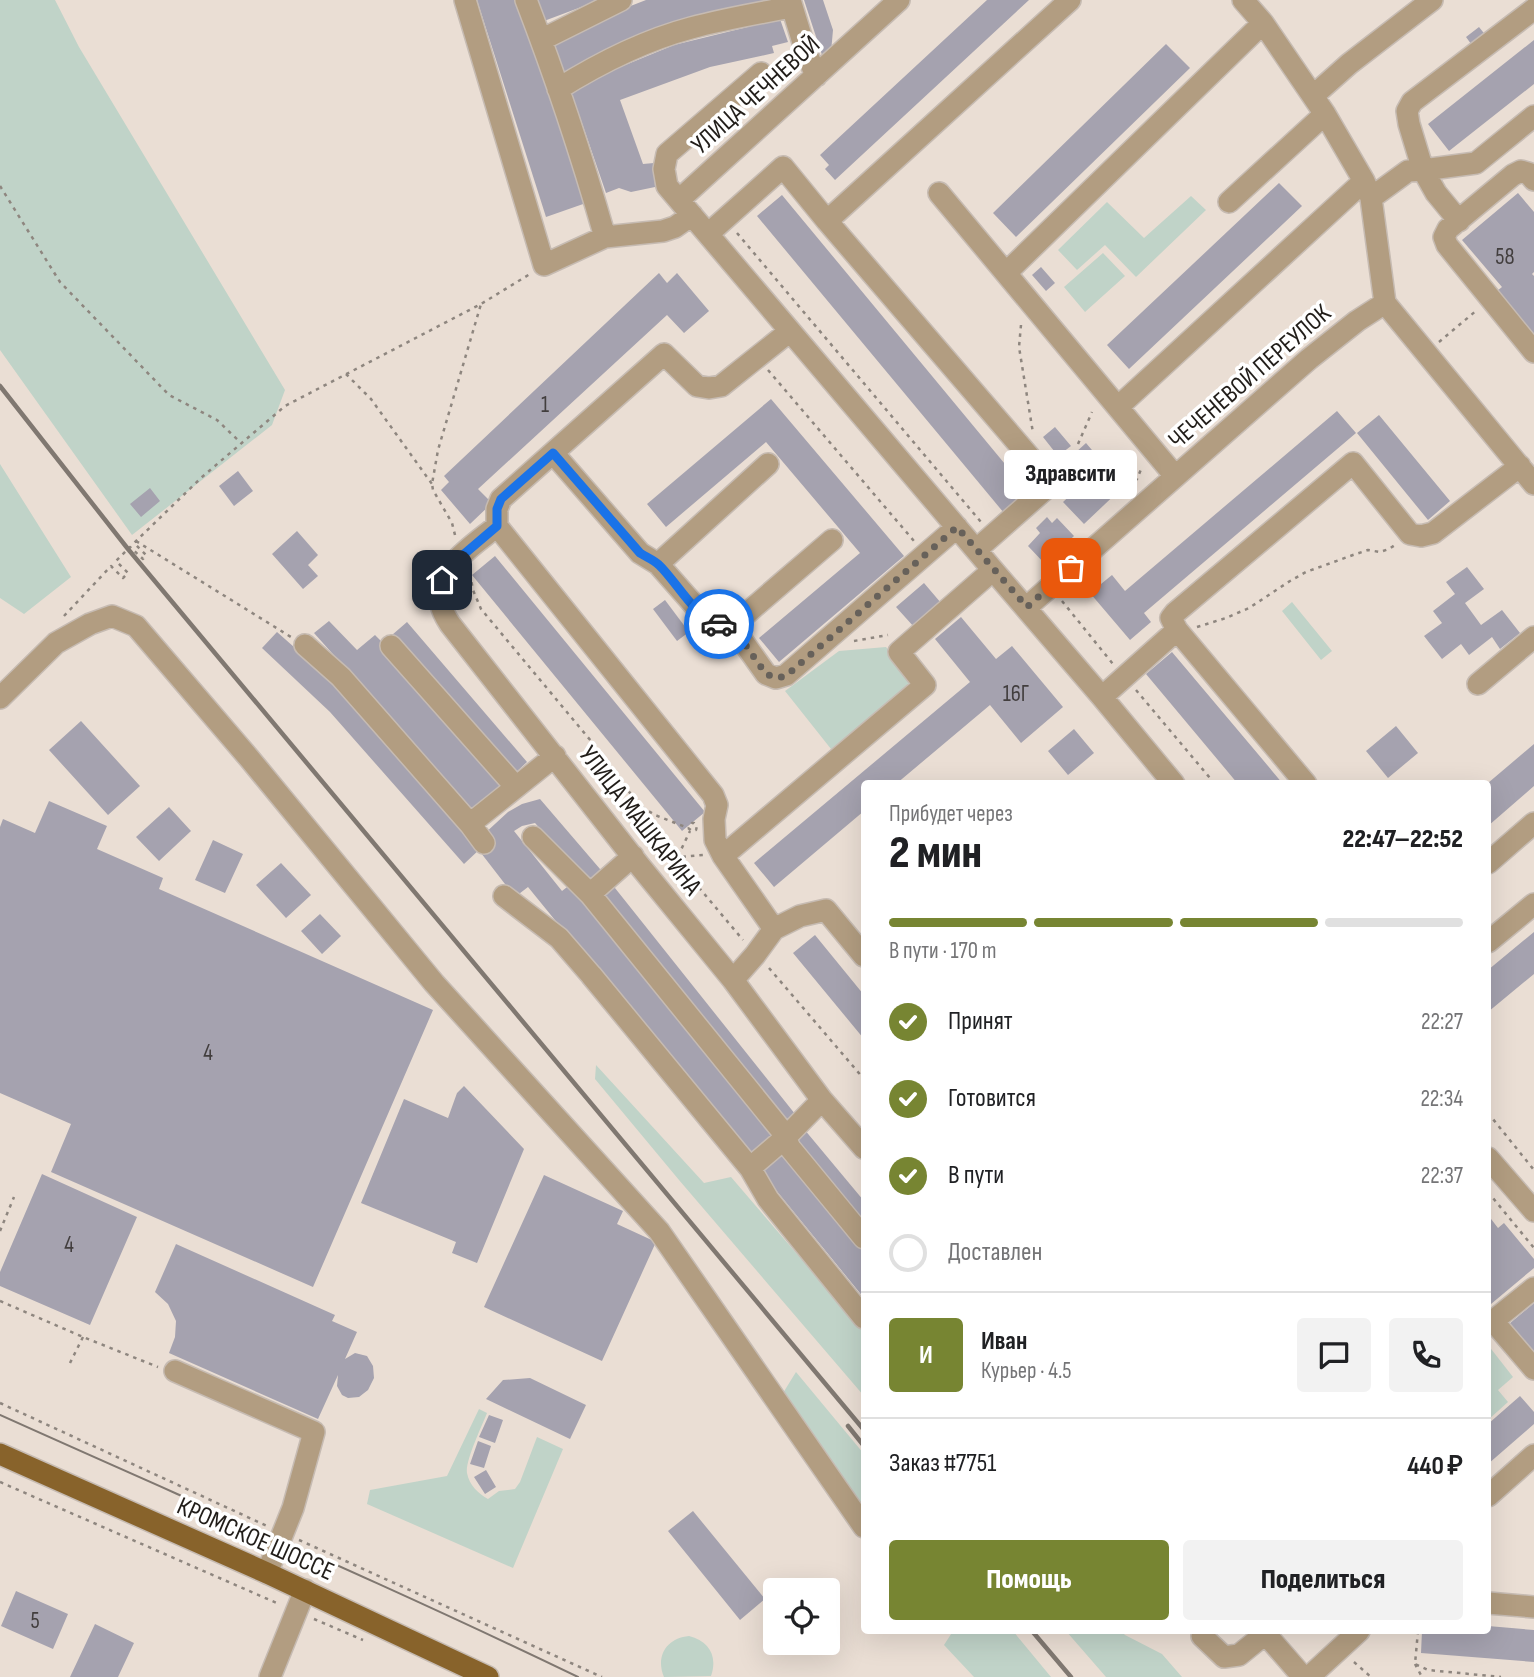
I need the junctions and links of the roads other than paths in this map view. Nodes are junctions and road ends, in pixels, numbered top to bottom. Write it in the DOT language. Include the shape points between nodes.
graph roads {
  1 [pos="465,0"];
  2 [pos="526,0"];
  3 [pos="621,0"];
  4 [pos="899,0"];
  5 [pos="1070,0"];
  6 [pos="1243,0"];
  7 [pos="1432,0"];
  8 [pos="791,3"];
  9 [pos="1534,9"];
  10 [pos="1263,23"];
  11 [pos="541,40"];
  12 [pos="761,73"];
  13 [pos="816,76"];
  14 [pos="558,89"];
  15 [pos="1313,96"];
  16 [pos="1325,114"];
  17 [pos="1534,116"];
  18 [pos="1423,170"];
  19 [pos="1534,180"];
  20 [pos="1368,190"];
  21 [pos="939,193"];
  22 [pos="1229,202"];
  23 [pos="685,208"];
  24 [pos="827,221"];
  25 [pos="1459,221"];
  26 [pos="708,234"];
  27 [pos="605,237"];
  28 [pos="1006,273"];
  29 [pos="1385,303"];
  30 [pos="789,331"];
  31 [pos="1534,352"];
  32 [pos="1118,407"];
  33 [pos="553,453"];
  34 [pos="768,464"];
  35 [pos="1529,474"];
  36 [pos="1175,476"];
  37 [pos="497,526"];
  38 [pos="957,527"];
  39 [pos="832,540"];
  40 [pos="984,543"];
  41 [pos="658,564"];
  42 [pos="993,570"];
  43 [pos="1027,607"];
  44 [pos="732,626"];
  45 [pos="1177,630"];
  46 [pos="1534,637"];
  47 [pos="306,645"];
  48 [pos="391,646"];
  49 [pos="1478,684"];
  50 [pos="1102,697"];
  51 [pos="0,698"];
  52 [pos="555,756"];
  53 [pos="1171,780"];
  54 [pos="1303,780"];
  55 [pos="515,786"];
  56 [pos="1534,823"];
  57 [pos="470,824"];
  58 [pos="533,837"];
  59 [pos="484,843"];
  60 [pos="723,856"];
  61 [pos="1491,860"];
  62 [pos="636,861"];
  63 [pos="590,894"];
  64 [pos="504,896"];
  65 [pos="1534,904"];
  66 [pos="774,929"];
  67 [pos="1491,940"];
  68 [pos="861,952"];
  69 [pos="733,980"];
  70 [pos="822,1100"];
  71 [pos="785,1138"];
  72 [pos="861,1145"];
  73 [pos="1491,1161"];
  74 [pos="750,1168"];
  75 [pos="1534,1211"];
  76 [pos="861,1234"];
  77 [pos="1534,1288"];
  78 [pos="861,1314"];
  79 [pos="1491,1317"];
  80 [pos="1491,1319"];
  81 [pos="165,1369"];
  82 [pos="1534,1370"];
  83 [pos="0,1454"];
  84 [pos="1534,1455"];
  85 [pos="1491,1493"];
  86 [pos="861,1523"];
  87 [pos="267,1573"];
  88 [pos="305,1590"];
  89 [pos="1491,1603"];
  90 [pos="1534,1607"];
  91 [pos="1262,1634"];
  92 [pos="1266,1634"];
  93 [pos="1355,1634"];
  94 [pos="1202,1636"];
  95 [pos="270,1677"];
  96 [pos="488,1677"];
  97 [pos="1303,1677"];
  98 [pos="1309,1677"];
  1 -- 27 [label="street, УЛИЦА ЧЕЧНЕВОЙ" via="544,265"];
  2 -- 11 [label="street"];
  3 -- 11 [label="street"];
  4 -- 13 [label="street, УЛИЦА ЧЕЧНЕВОЙ"];
  5 -- 24 [label="street"];
  6 -- 10 [label="street"];
  7 -- 15 [label="street"];
  8 -- 13 [label="street"];
  8 -- 14 [label="street" via="688,28"];
  9 -- 18 [label="street" via="1412,102 1407,111 1409,124"];
  10 -- 15 [label="street"];
  10 -- 28 [label="street"];
  11 -- 14 [label="street"];
  12 -- 23 [label="street" via="667,154 667,186"];
  13 -- 23 [label="street, УЛИЦА ЧЕЧНЕВОЙ"];
  14 -- 27 [label="street"];
  15 -- 16 [label="street"];
  16 -- 20 [label="street"];
  16 -- 22 [label="street"];
  17 -- 18 [label="street" via="1476,163"];
  18 -- 20 [label="street" via="1408,171"];
  18 -- 25 [label="street"];
  19 -- 25 [label="street" via="1521,171 1513,175"];
  20 -- 29 [label="street"];
  20 -- 32 [label="street"];
  21 -- 28 [label="street"];
  23 -- 26 [label="street"];
  23 -- 27 [label="street, УЛИЦА ЧЕЧНЕВОЙ" via="675,227"];
  24 -- 26 [label="street" via="783,167"];
  24 -- 40 [label="street" via="1052,483"];
  25 -- 31 [label="street" via="1448,229 1447,245"];
  26 -- 30 [label="street"];
  28 -- 32 [label="street"];
  29 -- 35 [label="street"];
  29 -- 36 [label="street, ЧЕЧЕНЕВОЙ ПЕРЕУЛОК" via="1309,359"];
  30 -- 33 [label="street" via="721,386 697,386 664,354"];
  30 -- 38 [label="street"];
  32 -- 36 [label="street"];
  33 -- 37 [label="street" via="501,499"];
  33 -- 41 [label="street" via="640,553"];
  34 -- 41 [label="street"];
  35 -- 45 [label="street" via="1421,536 1410,534 1353,463 1175,613 1171,618"];
  36 -- 43 [label="street, ЧЕЧЕНЕВОЙ ПЕРЕУЛОК"];
  37 -- 52 [label="street, УЛИЦА МАШКАРИНА" via="449,569 442,580 442,609"];
  37 -- 60 [label="street" via="713,795 718,805 715,840"];
  38 -- 40 [label="street"];
  38 -- 44 [label="street" via="786,676 766,674"];
  39 -- 44 [label="street"];
  40 -- 42 [label="street"];
  41 -- 44 [label="street" via="703,615"];
  42 -- 43 [label="street"];
  42 -- 60 [label="street" via="899,652 925,685"];
  43 -- 50 [label="street"];
  45 -- 50 [label="street"];
  45 -- 54 [label="street"];
  46 -- 49 [label="street"];
  47 -- 57 [label="street" via="341,677"];
  48 -- 55 [label="street"];
  50 -- 53 [label="street"];
  51 -- 86 [label="street" via="56,643 90,624 112,617 136,626 434,983 659,1231"];
  52 -- 55 [label="street"];
  52 -- 62 [label="street, УЛИЦА МАШКАРИНА"];
  55 -- 57 [label="street"];
  56 -- 61 [label="street"];
  57 -- 59 [label="street"];
  58 -- 63 [label="street"];
  60 -- 66 [label="street"];
  62 -- 63 [label="street"];
  62 -- 69 [label="street, УЛИЦА МАШКАРИНА"];
  63 -- 71 [label="street"];
  64 -- 74 [label="street" via="559,938"];
  65 -- 67 [label="street"];
  66 -- 68 [label="street" via="826,910"];
  66 -- 69 [label="street"];
  69 -- 70 [label="street, УЛИЦА МАШКАРИНА"];
  70 -- 71 [label="street"];
  70 -- 72 [label="street, УЛИЦА МАШКАРИНА"];
  71 -- 74 [label="street"];
  71 -- 76 [label="street"];
  73 -- 75 [label="street"];
  74 -- 78 [label="street" via="768,1199"];
  77 -- 79 [label="street"];
  80 -- 82 [label="street"];
  81 -- 87 [label="street" via="314,1432"];
  83 -- 87 [label="main road, КРОМСКОЕ ШОССЕ"];
  84 -- 85 [label="street"];
  87 -- 88 [label="main road, КРОМСКОЕ ШОССЕ"];
  88 -- 95 [label="street"];
  88 -- 96 [label="main road, КРОМСКОЕ ШОССЕ"];
  89 -- 90 [label="street"];
  91 -- 94 [label="street" via="1239,1656 1224,1657"];
  92 -- 97 [label="street"];
  93 -- 98 [label="street"];
}
